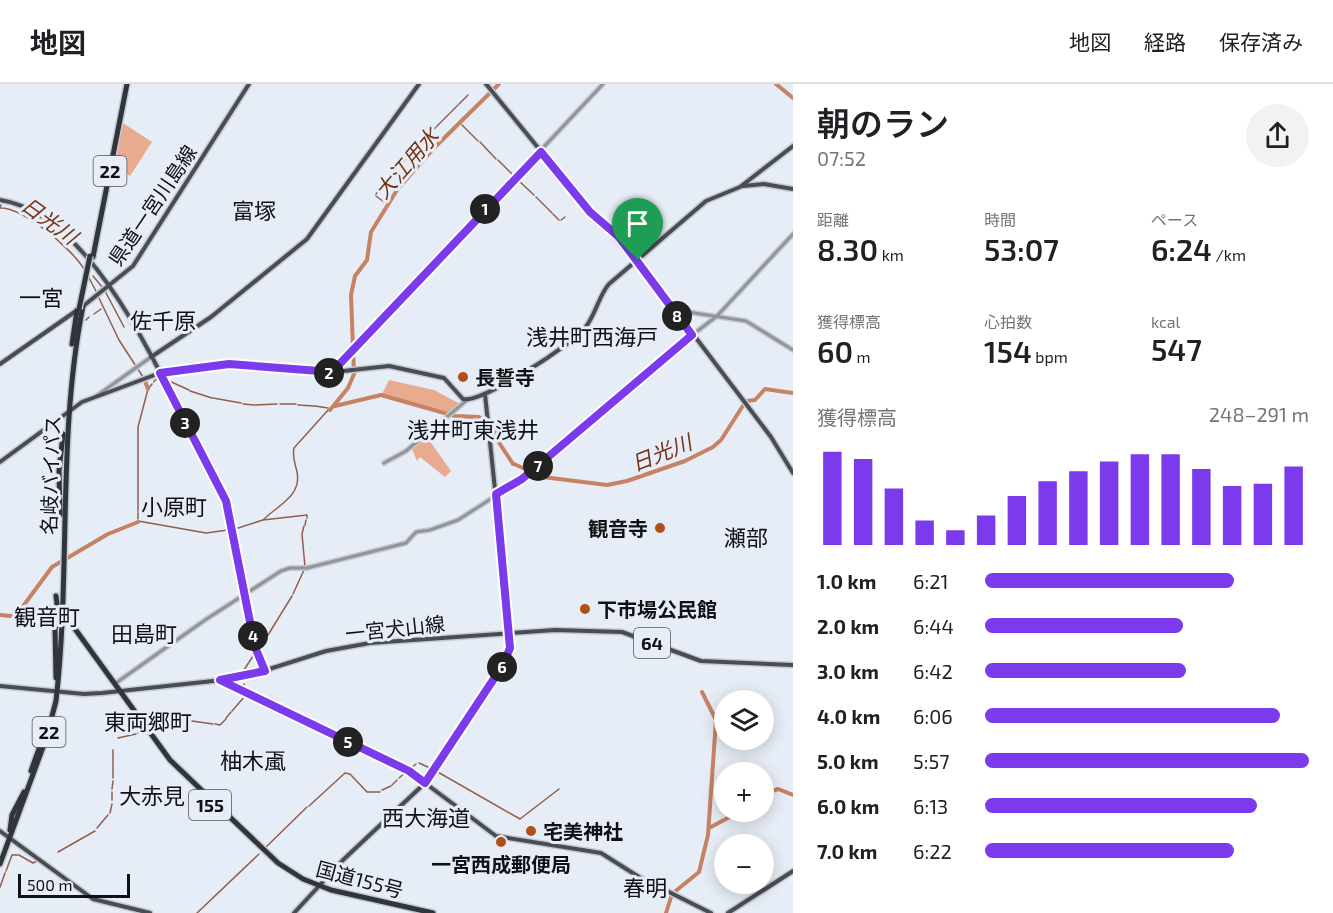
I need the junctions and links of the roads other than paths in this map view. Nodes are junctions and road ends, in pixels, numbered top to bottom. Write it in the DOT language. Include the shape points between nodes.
graph roads {
  1 [pos="125,84"];
  2 [pos="249,84"];
  3 [pos="419,84"];
  4 [pos="486,84"];
  5 [pos="603,84"];
  6 [pos="793,146"];
  7 [pos="541,152"];
  8 [pos="740,186"];
  9 [pos="793,189"];
  10 [pos="0,200"];
  11 [pos="793,234"];
  12 [pos="638,260"];
  13 [pos="109,287"];
  14 [pos="80,308"];
  15 [pos="673,310"];
  16 [pos="717,316"];
  17 [pos="692,335"];
  18 [pos="793,350"];
  19 [pos="151,357"];
  20 [pos="0,364"];
  21 [pos="332,372"];
  22 [pos="160,373"];
  23 [pos="485,393"];
  24 [pos="95,397"];
  25 [pos="467,400"];
  26 [pos="66,416"];
  27 [pos="0,462"];
  28 [pos="384,463"];
  29 [pos="793,473"];
  30 [pos="496,494"];
  31 [pos="63,531"];
  32 [pos="244,593"];
  33 [pos="60,618"];
  34 [pos="510,633"];
  35 [pos="793,665"];
  36 [pos="265,671"];
  37 [pos="220,680"];
  38 [pos="0,686"];
  39 [pos="117,689"];
  40 [pos="56,692"];
  41 [pos="425,783"];
  42 [pos="0,831"];
  43 [pos="9,836"];
  44 [pos="0,854"];
  45 [pos="0,866"];
  46 [pos="793,871"];
  47 [pos="318,886"];
  48 [pos="150,913"];
  49 [pos="294,913"];
  50 [pos="422,913"];
  51 [pos="433,913"];
  52 [pos="711,913"];
  53 [pos="728,913"];
  1 -- 14 [label="highway, 名岐バイパス / 22, bridge"];
  2 -- 13 [label="main road, 県道一宮川島線" via="133,267"];
  3 -- 19 [label="main road" via="308,239 214,315"];
  4 -- 7 [label="main road"];
  5 -- 7 [label="street"];
  6 -- 8 [label="main road"];
  7 -- 12 [label="main road" via="590,212"];
  7 -- 21 [label="street"];
  8 -- 9 [label="main road" via="764,184"];
  8 -- 12 [label="main road" via="706,201"];
  10 -- 13 [label="main road" via="39,213 87,257"];
  11 -- 16 [label="street"];
  12 -- 15 [label="main road"];
  12 -- 23 [label="main road" via="605,289 597,311 581,333"];
  13 -- 14 [label="main road, 県道一宮川島線"];
  13 -- 19 [label="main road"];
  14 -- 20 [label="main road, 県道一宮川島線"];
  14 -- 26 [label="highway, 名岐バイパス / 22"];
  14 -- 26 [label="highway, 名岐バイパス / 22"];
  15 -- 16 [label="street"];
  15 -- 17 [label="main road"];
  16 -- 17 [label="street"];
  16 -- 18 [label="street" via="746,321"];
  17 -- 29 [label="main road" via="771,437"];
  17 -- 30 [label="street" via="531,472"];
  19 -- 22 [label="main road"];
  19 -- 24 [label="street"];
  21 -- 22 [label="main road" via="229,364"];
  21 -- 25 [label="main road" via="389,366 439,376"];
  22 -- 24 [label="main road"];
  22 -- 32 [label="main road" via="219,484 233,529"];
  23 -- 25 [label="main road"];
  23 -- 30 [label="main road"];
  24 -- 26 [label="main road"];
  25 -- 28 [label="street" via="406,451"];
  26 -- 27 [label="main road"];
  26 -- 31 [label="highway, 名岐バイパス / 22"];
  26 -- 31 [label="highway, 名岐バイパス / 22" via="60,483"];
  30 -- 32 [label="street" via="458,520 416,532 406,543 307,568 290,568"];
  30 -- 34 [label="main road"];
  31 -- 33 [label="highway, 名岐バイパス / 22"];
  32 -- 36 [label="main road" via="256,651"];
  32 -- 39 [label="street"];
  33 -- 39 [label="highway, 国道155号 / 155" via="70,622"];
  33 -- 40 [label="highway, 名岐バイパス / 22"];
  34 -- 35 [label="main road, 一宮犬山線 / 64" via="609,630 634,635 701,661"];
  34 -- 36 [label="main road, 一宮犬山線 / 64" via="357,645"];
  34 -- 41 [label="main road" via="510,648 503,665"];
  36 -- 37 [label="main road, 一宮犬山線 / 64"];
  37 -- 39 [label="main road, 一宮犬山線 / 64"];
  37 -- 41 [label="main road" via="409,771"];
  38 -- 40 [label="main road, 一宮犬山線 / 64"];
  39 -- 40 [label="main road, 一宮犬山線 / 64" via="84,694"];
  39 -- 47 [label="highway, 国道155号 / 155" via="180,776 276,865"];
  40 -- 43 [label="highway, 名岐バイパス / 22"];
  40 -- 43 [label="highway, 名岐バイパス / 22" via="47,741"];
  41 -- 47 [label="main road"];
  41 -- 52 [label="main road" via="496,836 601,853"];
  42 -- 43 [label="main road"];
  43 -- 44 [label="highway, 名岐バイパス / 22"];
  43 -- 45 [label="highway, 22"];
  43 -- 48 [label="main road" via="93,899"];
  46 -- 53 [label="main road"];
  47 -- 49 [label="main road"];
  47 -- 50 [label="highway, 国道155号 / 155"];
  47 -- 51 [label="highway, 国道155号 / 155"];
}
